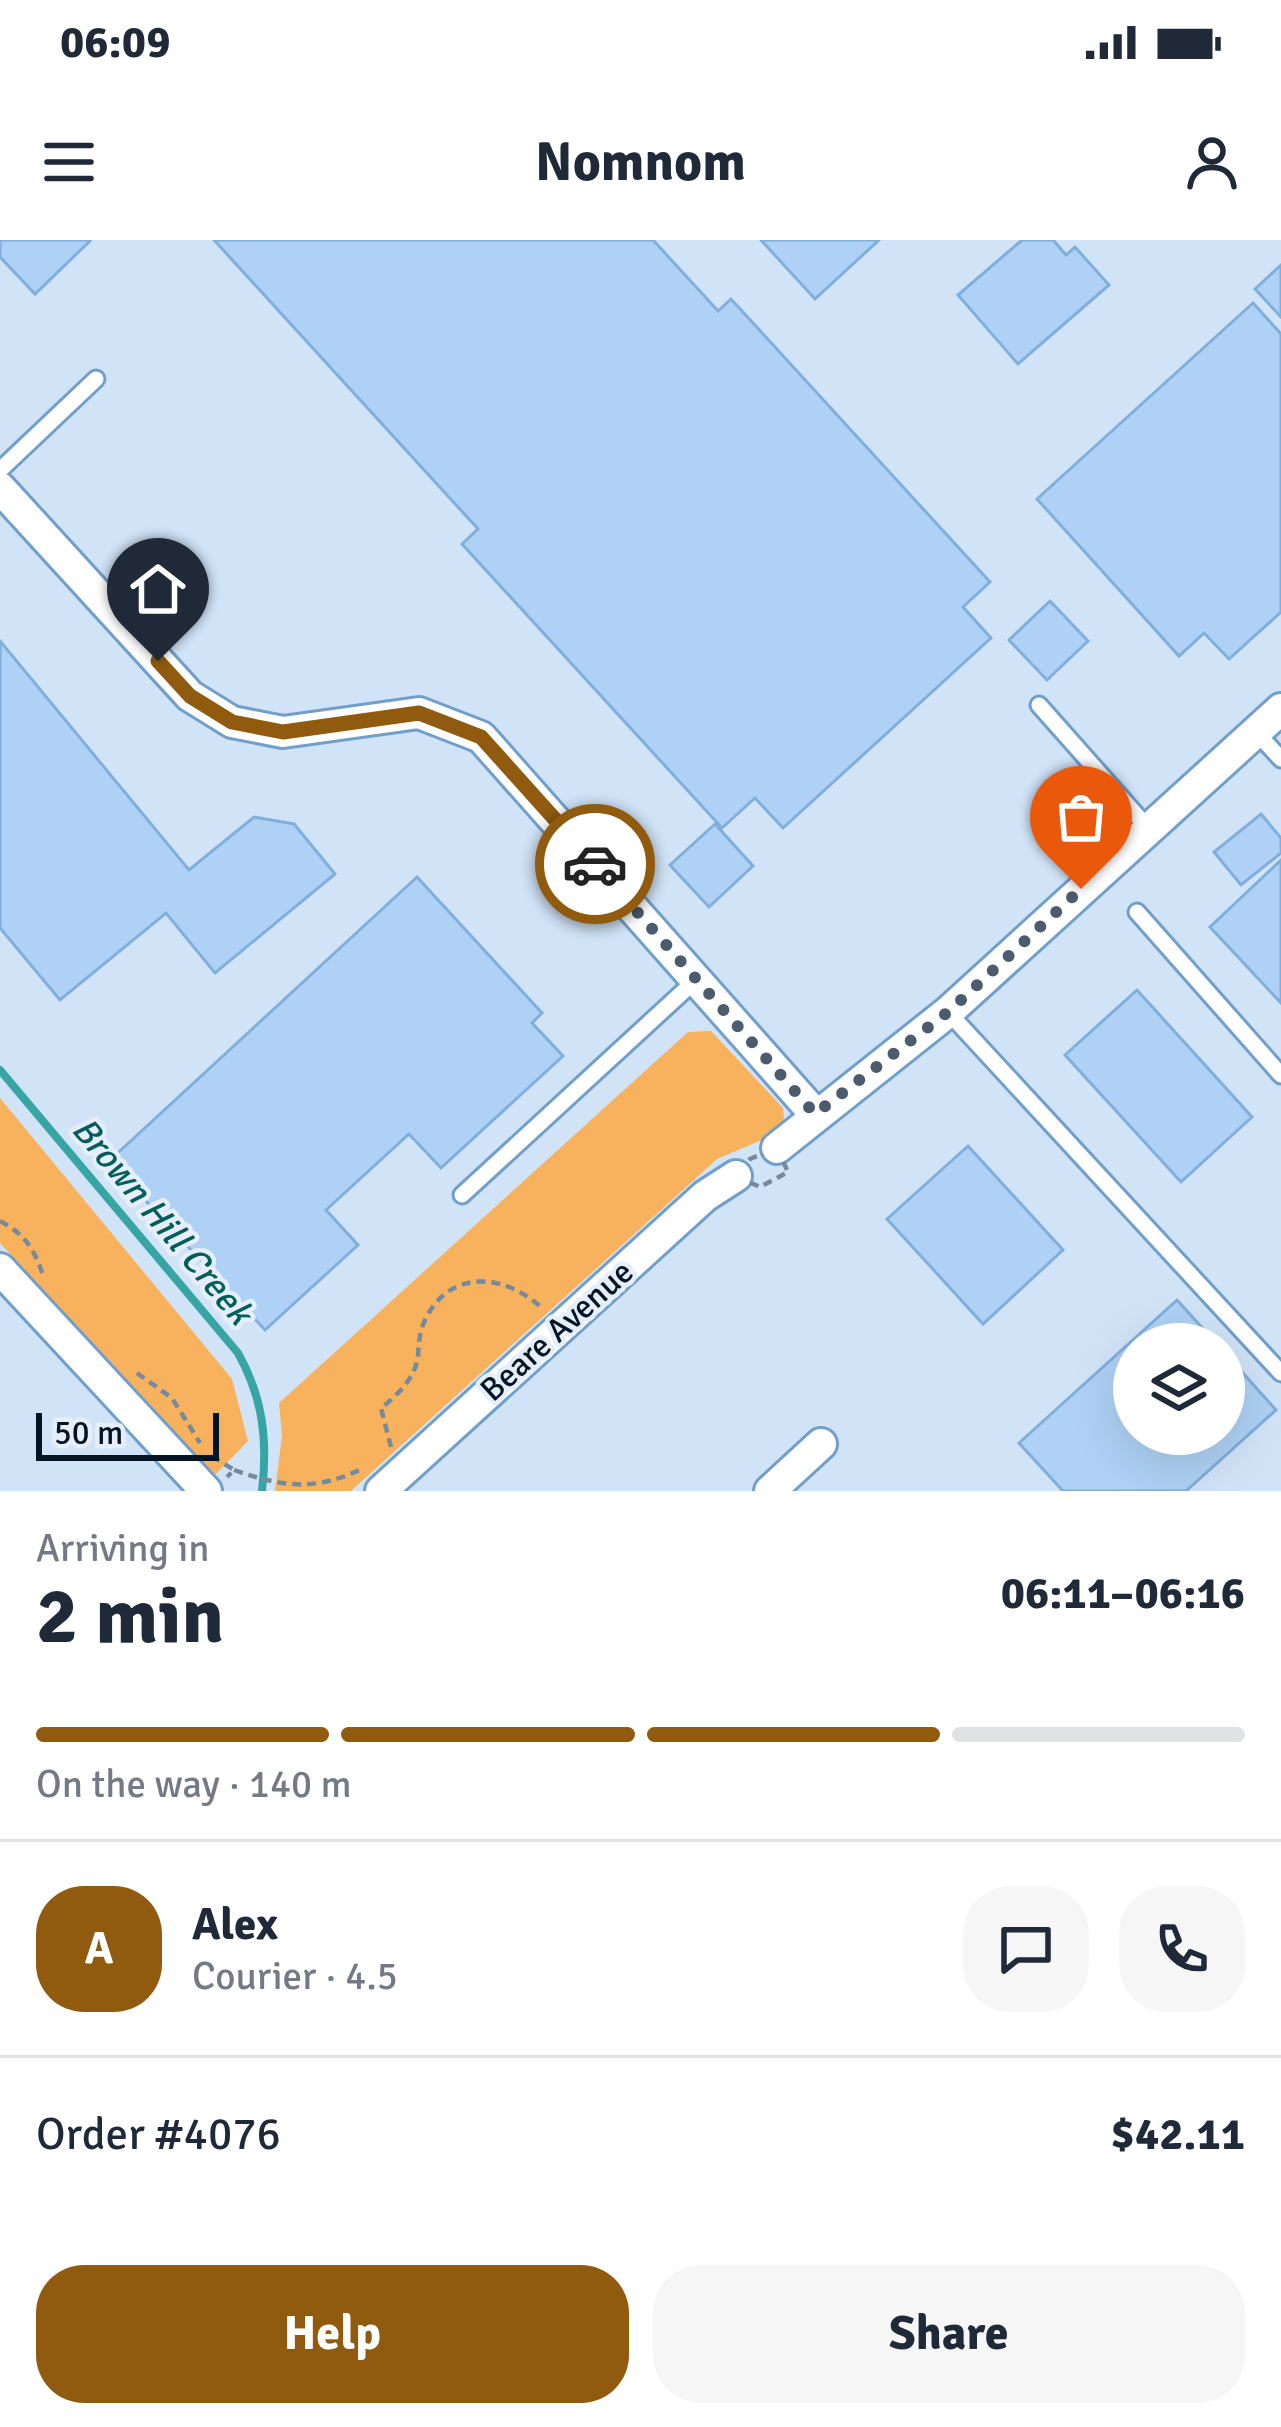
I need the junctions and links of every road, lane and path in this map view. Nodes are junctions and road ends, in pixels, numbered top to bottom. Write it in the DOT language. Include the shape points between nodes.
graph roads {
  1 [pos="97,379"];
  2 [pos="0,470"];
  3 [pos="0,488"];
  4 [pos="1039,705"];
  5 [pos="1281,709"];
  6 [pos="1256,732"];
  7 [pos="1281,759"];
  8 [pos="1147,827"];
  9 [pos="1137,912"];
  10 [pos="698,978"];
  11 [pos="948,1012"];
  12 [pos="1281,1075"];
  13 [pos="815,1114"];
  14 [pos="777,1148"];
  15 [pos="736,1176"];
  16 [pos="462,1195"];
  17 [pos="0,1269"];
  18 [pos="545,1311"];
  19 [pos="1281,1372"];
  20 [pos="821,1444"];
  21 [pos="392,1449"];
  22 [pos="234,1470"];
  23 [pos="206,1491"];
  24 [pos="308,1491"];
  25 [pos="381,1491"];
  26 [pos="770,1491"];
  1 -- 2 [label="lane"];
  3 -- 10 [label="street" via="190,696 232,722 283,732 419,713 481,737"];
  4 -- 8 [label="lane"];
  5 -- 6 [label="street"];
  6 -- 7 [label="lane"];
  6 -- 8 [label="street"];
  8 -- 11 [label="street"];
  9 -- 12 [label="lane"];
  10 -- 13 [label="street"];
  10 -- 16 [label="lane"];
  11 -- 13 [label="street"];
  11 -- 19 [label="lane"];
  13 -- 14 [label="street"];
  15 -- 25 [label="street, Beare Avenue"];
  17 -- 23 [label="street"];
  18 -- 21 [label="path" via="504,1282 479,1280 434,1305 417,1342 418,1361 381,1408"];
  20 -- 26 [label="street"];
  22 -- 24 [label="path"];
}
